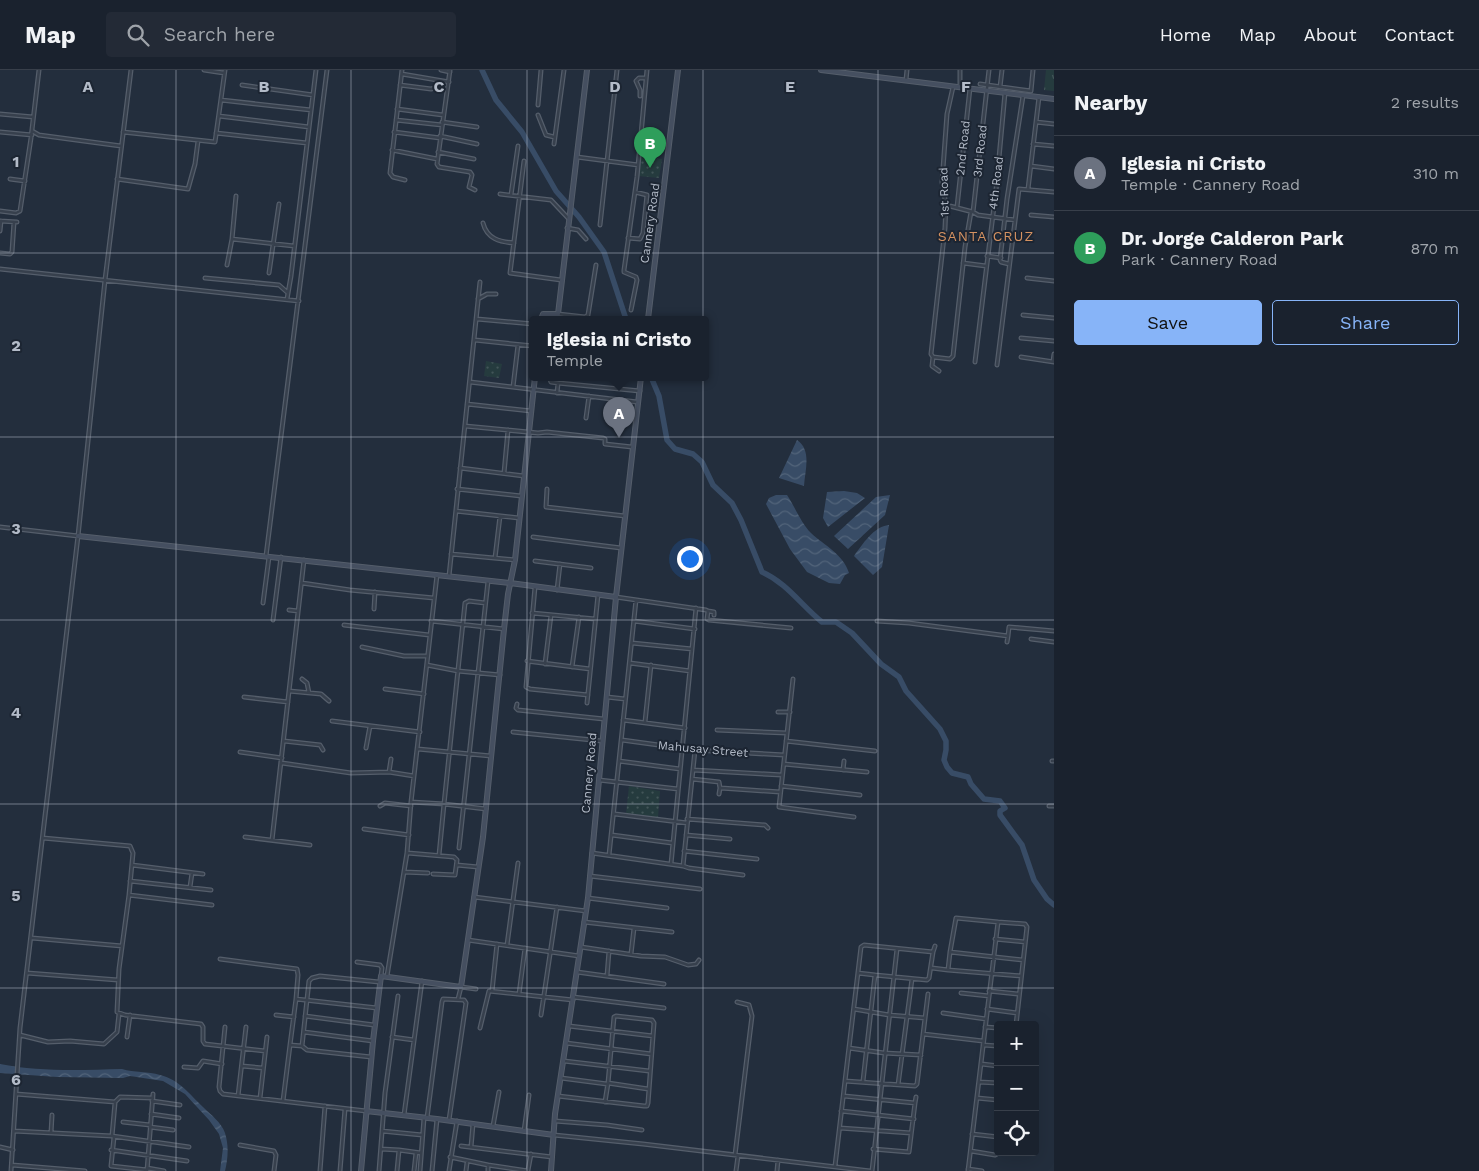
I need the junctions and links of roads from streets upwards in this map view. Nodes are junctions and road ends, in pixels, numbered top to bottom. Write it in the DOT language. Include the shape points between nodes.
graph roads {
  1 [pos="39,70"];
  2 [pos="131,70"];
  3 [pos="204,70"];
  4 [pos="316,70"];
  5 [pos="327,70"];
  6 [pos="402,70"];
  7 [pos="441,70"];
  8 [pos="541,70"];
  9 [pos="564,70"];
  10 [pos="587,70"];
  11 [pos="617,70"];
  12 [pos="647,70"];
  13 [pos="678,70"];
  14 [pos="821,70"];
  15 [pos="907,70"];
  16 [pos="960,70"];
  17 [pos="989,70"];
  18 [pos="1002,70"];
  19 [pos="1034,70"];
  20 [pos="225,71"];
  21 [pos="450,71"];
  22 [pos="871,73"];
  23 [pos="402,74"];
  24 [pos="646,78"];
  25 [pos="906,80"];
  26 [pos="449,82"];
  27 [pos="980,84"];
  28 [pos="242,85"];
  29 [pos="400,85"];
  30 [pos="987,85"];
  31 [pos="954,86"];
  32 [pos="1000,86"];
  33 [pos="960,87"];
  34 [pos="435,88"];
  35 [pos="970,88"];
  36 [pos="986,90"];
  37 [pos="1031,91"];
  38 [pos="1005,93"];
  39 [pos="313,95"];
  40 [pos="640,96"];
  41 [pos="1023,96"];
  42 [pos="1030,96"];
  43 [pos="1039,97"];
  44 [pos="1054,99"];
  45 [pos="221,100"];
  46 [pos="538,104"];
  47 [pos="397,109"];
  48 [pos="311,110"];
  49 [pos="0,114"];
  50 [pos="443,115"];
  51 [pos="538,115"];
  52 [pos="219,116"];
  53 [pos="33,117"];
  54 [pos="396,120"];
  55 [pos="1036,122"];
  56 [pos="442,124"];
  57 [pos="1054,124"];
  58 [pos="309,127"];
  59 [pos="477,127"];
  60 [pos="32,130"];
  61 [pos="0,132"];
  62 [pos="123,132"];
  63 [pos="394,132"];
  64 [pos="216,133"];
  65 [pos="39,135"];
  66 [pos="32,137"];
  67 [pos="440,137"];
  68 [pos="555,137"];
  69 [pos="198,141"];
  70 [pos="307,144"];
  71 [pos="477,144"];
  72 [pos="554,144"];
  73 [pos="1033,144"];
  74 [pos="121,146"];
  75 [pos="518,146"];
  76 [pos="1054,146"];
  77 [pos="392,150"];
  78 [pos="438,152"];
  79 [pos="577,157"];
  80 [pos="474,159"];
  81 [pos="437,160"];
  82 [pos="524,161"];
  83 [pos="608,161"];
  84 [pos="638,165"];
  85 [pos="1031,166"];
  86 [pos="1054,169"];
  87 [pos="10,179"];
  88 [pos="117,179"];
  89 [pos="405,180"];
  90 [pos="25,181"];
  91 [pos="1028,189"];
  92 [pos="475,190"];
  93 [pos="635,192"];
  94 [pos="1054,192"];
  95 [pos="500,194"];
  96 [pos="511,195"];
  97 [pos="236,196"];
  98 [pos="519,196"];
  99 [pos="279,204"];
  100 [pos="946,205"];
  101 [pos="957,207"];
  102 [pos="0,211"];
  103 [pos="972,212"];
  104 [pos="1031,215"];
  105 [pos="992,217"];
  106 [pos="1054,217"];
  107 [pos="569,218"];
  108 [pos="1005,219"];
  109 [pos="1015,220"];
  110 [pos="0,221"];
  111 [pos="484,223"];
  112 [pos="600,225"];
  113 [pos="567,228"];
  114 [pos="0,231"];
  115 [pos="628,238"];
  116 [pos="232,239"];
  117 [pos="586,239"];
  118 [pos="514,243"];
  119 [pos="274,244"];
  120 [pos="294,246"];
  121 [pos="0,253"];
  122 [pos="987,256"];
  123 [pos="1001,258"];
  124 [pos="963,264"];
  125 [pos="1009,264"];
  126 [pos="227,265"];
  127 [pos="596,265"];
  128 [pos="986,266"];
  129 [pos="0,269"];
  130 [pos="269,273"];
  131 [pos="205,278"];
  132 [pos="1027,278"];
  133 [pos="105,280"];
  134 [pos="562,280"];
  135 [pos="1054,281"];
  136 [pos="480,282"];
  137 [pos="288,293"];
  138 [pos="496,294"];
  139 [pos="478,299"];
  140 [pos="287,300"];
  141 [pos="299,301"];
  142 [pos="631,310"];
  143 [pos="558,314"];
  144 [pos="575,315"];
  145 [pos="1023,315"];
  146 [pos="542,316"];
  147 [pos="648,316"];
  148 [pos="1054,318"];
  149 [pos="477,319"];
  150 [pos="529,324"];
  151 [pos="1021,338"];
  152 [pos="474,340"];
  153 [pos="1054,341"];
  154 [pos="518,345"];
  155 [pos="529,346"];
  156 [pos="1054,354"];
  157 [pos="933,357"];
  158 [pos="1021,357"];
  159 [pos="975,362"];
  160 [pos="1054,362"];
  161 [pos="997,365"];
  162 [pos="940,371"];
  163 [pos="535,381"];
  164 [pos="551,381"];
  165 [pos="641,381"];
  166 [pos="470,382"];
  167 [pos="558,383"];
  168 [pos="513,387"];
  169 [pos="534,390"];
  170 [pos="640,391"];
  171 [pos="557,393"];
  172 [pos="589,396"];
  173 [pos="639,402"];
  174 [pos="467,404"];
  175 [pos="531,411"];
  176 [pos="586,418"];
  177 [pos="465,426"];
  178 [pos="508,430"];
  179 [pos="529,433"];
  180 [pos="633,447"];
  181 [pos="460,468"];
  182 [pos="504,473"];
  183 [pos="524,476"];
  184 [pos="458,489"];
  185 [pos="547,489"];
  186 [pos="522,496"];
  187 [pos="456,511"];
  188 [pos="500,516"];
  189 [pos="625,516"];
  190 [pos="519,518"];
  191 [pos="0,528"];
  192 [pos="78,536"];
  193 [pos="533,537"];
  194 [pos="621,548"];
  195 [pos="451,554"];
  196 [pos="267,556"];
  197 [pos="281,557"];
  198 [pos="495,558"];
  199 [pos="304,560"];
  200 [pos="515,560"];
  201 [pos="535,561"];
  202 [pos="560,564"];
  203 [pos="591,568"];
  204 [pos="437,575"];
  205 [pos="449,576"];
  206 [pos="488,580"];
  207 [pos="302,583"];
  208 [pos="510,583"];
  209 [pos="535,587"];
  210 [pos="557,590"];
  211 [pos="375,592"];
  212 [pos="598,595"];
  213 [pos="616,597"];
  214 [pos="434,598"];
  215 [pos="636,600"];
  216 [pos="263,603"];
  217 [pos="485,603"];
  218 [pos="696,608"];
  219 [pos="374,609"];
  220 [pos="289,610"];
  221 [pos="298,611"];
  222 [pos="708,611"];
  223 [pos="532,613"];
  224 [pos="551,615"];
  225 [pos="714,615"];
  226 [pos="579,618"];
  227 [pos="595,619"];
  228 [pos="273,620"];
  229 [pos="431,621"];
  230 [pos="634,621"];
  231 [pos="877,621"];
  232 [pos="463,624"];
  233 [pos="344,625"];
  234 [pos="484,626"];
  235 [pos="695,628"];
  236 [pos="791,628"];
  237 [pos="504,629"];
  238 [pos="1054,631"];
  239 [pos="430,635"];
  240 [pos="1008,636"];
  241 [pos="1031,639"];
  242 [pos="1007,642"];
  243 [pos="1054,642"];
  244 [pos="632,643"];
  245 [pos="362,647"];
  246 [pos="692,650"];
  247 [pos="428,656"];
  248 [pos="527,661"];
  249 [pos="630,662"];
  250 [pos="546,664"];
  251 [pos="427,665"];
  252 [pos="651,665"];
  253 [pos="572,667"];
  254 [pos="590,669"];
  255 [pos="458,670"];
  256 [pos="690,671"];
  257 [pos="478,672"];
  258 [pos="500,674"];
  259 [pos="302,679"];
  260 [pos="794,679"];
  261 [pos="385,689"];
  262 [pos="289,691"];
  263 [pos="309,693"];
  264 [pos="424,694"];
  265 [pos="588,695"];
  266 [pos="244,697"];
  267 [pos="606,697"];
  268 [pos="625,699"];
  269 [pos="329,701"];
  270 [pos="288,702"];
  271 [pos="587,703"];
  272 [pos="517,704"];
  273 [pos="778,712"];
  274 [pos="790,712"];
  275 [pos="604,719"];
  276 [pos="623,720"];
  277 [pos="332,721"];
  278 [pos="646,722"];
  279 [pos="370,726"];
  280 [pos="685,728"];
  281 [pos="717,730"];
  282 [pos="420,732"];
  283 [pos="513,732"];
  284 [pos="787,733"];
  285 [pos="621,740"];
  286 [pos="284,741"];
  287 [pos="602,741"];
  288 [pos="786,741"];
  289 [pos="366,748"];
  290 [pos="418,749"];
  291 [pos="682,749"];
  292 [pos="322,750"];
  293 [pos="695,750"];
  294 [pos="450,751"];
  295 [pos="240,752"];
  296 [pos="876,752"];
  297 [pos="470,754"];
  298 [pos="784,755"];
  299 [pos="491,756"];
  300 [pos="282,758"];
  301 [pos="390,759"];
  302 [pos="619,761"];
  303 [pos="844,761"];
  304 [pos="281,763"];
  305 [pos="783,764"];
  306 [pos="680,769"];
  307 [pos="693,770"];
  308 [pos="843,770"];
  309 [pos="389,772"];
  310 [pos="867,772"];
  311 [pos="782,775"];
  312 [pos="414,776"];
  313 [pos="692,779"];
  314 [pos="598,780"];
  315 [pos="617,782"];
  316 [pos="781,786"];
  317 [pos="720,788"];
  318 [pos="678,790"];
  319 [pos="780,792"];
  320 [pos="719,794"];
  321 [pos="860,795"];
  322 [pos="411,802"];
  323 [pos="444,804"];
  324 [pos="380,806"];
  325 [pos="411,806"];
  326 [pos="1048,806"];
  327 [pos="1054,806"];
  328 [pos="464,807"];
  329 [pos="486,809"];
  330 [pos="615,814"];
  331 [pos="854,817"];
  332 [pos="687,819"];
  333 [pos="675,822"];
  334 [pos="687,823"];
  335 [pos="768,828"];
  336 [pos="364,829"];
  337 [pos="409,835"];
  338 [pos="612,835"];
  339 [pos="686,835"];
  340 [pos="245,837"];
  341 [pos="43,838"];
  342 [pos="730,839"];
  343 [pos="272,840"];
  344 [pos="673,843"];
  345 [pos="310,845"];
  346 [pos="459,848"];
  347 [pos="684,851"];
  348 [pos="408,853"];
  349 [pos="592,853"];
  350 [pos="439,855"];
  351 [pos="609,855"];
  352 [pos="757,859"];
  353 [pos="518,863"];
  354 [pos="671,864"];
  355 [pos="132,865"];
  356 [pos="457,865"];
  357 [pos="683,866"];
  358 [pos="478,867"];
  359 [pos="404,872"];
  360 [pos="192,873"];
  361 [pos="428,873"];
  362 [pos="203,874"];
  363 [pos="433,874"];
  364 [pos="743,875"];
  365 [pos="590,876"];
  366 [pos="130,881"];
  367 [pos="190,887"];
  368 [pos="700,889"];
  369 [pos="212,890"];
  370 [pos="129,895"];
  371 [pos="474,896"];
  372 [pos="588,898"];
  373 [pos="513,902"];
  374 [pos="212,905"];
  375 [pos="557,907"];
  376 [pos="667,908"];
  377 [pos="586,911"];
  378 [pos="584,922"];
  379 [pos="998,922"];
  380 [pos="634,928"];
  381 [pos="672,932"];
  382 [pos="32,938"];
  383 [pos="468,940"];
  384 [pos="995,940"];
  385 [pos="1025,942"];
  386 [pos="498,944"];
  387 [pos="507,945"];
  388 [pos="122,946"];
  389 [pos="934,946"];
  390 [pos="525,948"];
  391 [pos="581,948"];
  392 [pos="897,949"];
  393 [pos="551,951"];
  394 [pos="609,951"];
  395 [pos="933,952"];
  396 [pos="950,952"];
  397 [pos="630,954"];
  398 [pos="579,956"];
  399 [pos="993,957"];
  400 [pos="220,959"];
  401 [pos="699,960"];
  402 [pos="1023,960"];
  403 [pos="357,962"];
  404 [pos="932,968"];
  405 [pos="948,970"];
  406 [pos="27,972"];
  407 [pos="577,972"];
  408 [pos="858,973"];
  409 [pos="991,973"];
  410 [pos="875,975"];
  411 [pos="381,976"];
  412 [pos="387,976"];
  413 [pos="607,976"];
  414 [pos="1021,976"];
  415 [pos="894,977"];
  416 [pos="912,979"];
  417 [pos="118,980"];
  418 [pos="422,981"];
  419 [pos="380,982"];
  420 [pos="664,984"];
  421 [pos="461,987"];
  422 [pos="476,988"];
  423 [pos="492,991"];
  424 [pos="989,991"];
  425 [pos="961,993"];
  426 [pos="519,994"];
  427 [pos="928,994"];
  428 [pos="1018,994"];
  429 [pos="398,996"];
  430 [pos="989,996"];
  431 [pos="543,998"];
  432 [pos="458,999"];
  433 [pos="573,999"];
  434 [pos="296,1000"];
  435 [pos="307,1001"];
  436 [pos="737,1002"];
  437 [pos="377,1008"];
  438 [pos="664,1008"];
  439 [pos="854,1009"];
  440 [pos="987,1009"];
  441 [pos="872,1012"];
  442 [pos="943,1013"];
  443 [pos="1017,1013"];
  444 [pos="119,1014"];
  445 [pos="276,1015"];
  446 [pos="541,1015"];
  447 [pos="889,1015"];
  448 [pos="130,1016"];
  449 [pos="306,1016"];
  450 [pos="908,1016"];
  451 [pos="294,1017"];
  452 [pos="925,1018"];
  453 [pos="986,1019"];
  454 [pos="1016,1021"];
  455 [pos="374,1025"];
  456 [pos="569,1026"];
  457 [pos="246,1027"];
  458 [pos="985,1027"];
  459 [pos="226,1028"];
  460 [pos="480,1028"];
  461 [pos="994,1028"];
  462 [pos="304,1032"];
  463 [pos="613,1032"];
  464 [pos="20,1034"];
  465 [pos="924,1034"];
  466 [pos="653,1036"];
  467 [pos="127,1037"];
  468 [pos="267,1037"];
  469 [pos="392,1038"];
  470 [pos="414,1040"];
  471 [pos="373,1041"];
  472 [pos="566,1043"];
  473 [pos="983,1043"];
  474 [pos="290,1045"];
  475 [pos="994,1045"];
  476 [pos="223,1046"];
  477 [pos="302,1046"];
  478 [pos="611,1048"];
  479 [pos="849,1048"];
  480 [pos="243,1049"];
  481 [pos="265,1051"];
  482 [pos="866,1051"];
  483 [pos="884,1053"];
  484 [pos="651,1054"];
  485 [pos="903,1054"];
  486 [pos="921,1055"];
  487 [pos="371,1057"];
  488 [pos="563,1061"];
  489 [pos="222,1064"];
  490 [pos="981,1064"];
  491 [pos="242,1066"];
  492 [pos="610,1066"];
  493 [pos="994,1066"];
  494 [pos="184,1067"];
  495 [pos="263,1068"];
  496 [pos="649,1071"];
  497 [pos="560,1078"];
  498 [pos="845,1081"];
  499 [pos="863,1081"];
  500 [pos="979,1082"];
  501 [pos="608,1083"];
  502 [pos="881,1083"];
  503 [pos="994,1083"];
  504 [pos="898,1085"];
  505 [pos="648,1089"];
  506 [pos="499,1092"];
  507 [pos="16,1094"];
  508 [pos="153,1094"];
  509 [pos="529,1095"];
  510 [pos="238,1096"];
  511 [pos="558,1096"];
  512 [pos="844,1096"];
  513 [pos="916,1097"];
  514 [pos="260,1098"];
  515 [pos="977,1098"];
  516 [pos="152,1100"];
  517 [pos="880,1100"];
  518 [pos="994,1100"];
  519 [pos="283,1101"];
  520 [pos="115,1102"];
  521 [pos="605,1102"];
  522 [pos="915,1103"];
  523 [pos="180,1105"];
  524 [pos="325,1106"];
  525 [pos="345,1109"];
  526 [pos="366,1111"];
  527 [pos="841,1111"];
  528 [pos="384,1113"];
  529 [pos="151,1114"];
  530 [pos="52,1115"];
  531 [pos="404,1115"];
  532 [pos="878,1115"];
  533 [pos="179,1118"];
  534 [pos="426,1118"];
  535 [pos="437,1119"];
  536 [pos="914,1119"];
  537 [pos="449,1120"];
  538 [pos="456,1121"];
  539 [pos="555,1121"];
  540 [pos="123,1122"];
  541 [pos="473,1124"];
  542 [pos="150,1126"];
  543 [pos="493,1126"];
  544 [pos="840,1128"];
  545 [pos="173,1130"];
  546 [pos="642,1130"];
  547 [pos="876,1130"];
  548 [pos="14,1131"];
  549 [pos="382,1131"];
  550 [pos="524,1131"];
  551 [pos="51,1133"];
  552 [pos="911,1133"];
  553 [pos="972,1134"];
  554 [pos="422,1135"];
  555 [pos="554,1135"];
  556 [pos="113,1137"];
  557 [pos="994,1137"];
  558 [pos="149,1142"];
  559 [pos="240,1145"];
  560 [pos="461,1146"];
  561 [pos="0,1147"];
  562 [pos="189,1147"];
  563 [pos="471,1147"];
  564 [pos="381,1149"];
  565 [pos="13,1150"];
  566 [pos="111,1150"];
  567 [pos="399,1150"];
  568 [pos="873,1150"];
  569 [pos="970,1151"];
  570 [pos="416,1152"];
  571 [pos="421,1153"];
  572 [pos="530,1154"];
  573 [pos="736,1155"];
  574 [pos="148,1156"];
  575 [pos="994,1156"];
  576 [pos="450,1157"];
  577 [pos="552,1157"];
  578 [pos="778,1160"];
  579 [pos="188,1161"];
  580 [pos="467,1162"];
  581 [pos="12,1165"];
  582 [pos="488,1165"];
  583 [pos="835,1166"];
  584 [pos="147,1170"];
  585 [pos="508,1170"];
  586 [pos="968,1170"];
  587 [pos="11,1171"];
  588 [pos="85,1171"];
  589 [pos="164,1171"];
  590 [pos="274,1171"];
  591 [pos="320,1171"];
  592 [pos="340,1171"];
  593 [pos="361,1171"];
  594 [pos="380,1171"];
  595 [pos="398,1171"];
  596 [pos="414,1171"];
  597 [pos="420,1171"];
  598 [pos="432,1171"];
  599 [pos="448,1171"];
  600 [pos="466,1171"];
  601 [pos="488,1171"];
  602 [pos="528,1171"];
  603 [pos="551,1171"];
  604 [pos="736,1171"];
  605 [pos="777,1171"];
  606 [pos="871,1171"];
  607 [pos="982,1171"];
  1 -- 53 [label="street"];
  2 -- 62 [label="street"];
  3 -- 20 [label="street"];
  4 -- 39 [label="street"];
  5 -- 141 [label="street"];
  6 -- 23 [label="street"];
  7 -- 21 [label="street"];
  8 -- 46 [label="street"];
  9 -- 68 [label="street"];
  10 -- 79 [label="street"];
  11 -- 83 [label="street"];
  12 -- 24 [label="street"];
  13 -- 147 [label="street, Cannery Road"];
  14 -- 22 [label="street"];
  15 -- 25 [label="street"];
  16 -- 33 [label="street"];
  17 -- 30 [label="street, 3rd Road"];
  18 -- 32 [label="street"];
  19 -- 37 [label="street"];
  20 -- 45 [label="street"];
  21 -- 26 [label="street"];
  22 -- 25 [label="street"];
  23 -- 26 [label="street"];
  23 -- 29 [label="street"];
  24 -- 40 [label="street" via="636,81"];
  24 -- 84 [label="street"];
  25 -- 31 [label="street"];
  26 -- 50 [label="street"];
  27 -- 30 [label="street"];
  28 -- 39 [label="street"];
  29 -- 34 [label="street"];
  29 -- 47 [label="street"];
  30 -- 32 [label="street"];
  30 -- 36 [label="street, 3rd Road"];
  31 -- 33 [label="street"];
  31 -- 100 [label="street, 1st Road" via="947,114 942,176"];
  32 -- 37 [label="street"];
  33 -- 35 [label="street"];
  35 -- 36 [label="street"];
  35 -- 101 [label="street, 2nd Road"];
  36 -- 38 [label="street"];
  36 -- 103 [label="street, 3rd Road"];
  37 -- 42 [label="street"];
  38 -- 41 [label="street"];
  38 -- 105 [label="street, 4th Road"];
  39 -- 48 [label="street"];
  41 -- 42 [label="street"];
  41 -- 108 [label="street"];
  42 -- 43 [label="street"];
  43 -- 44 [label="street"];
  43 -- 55 [label="street"];
  45 -- 48 [label="street"];
  45 -- 52 [label="street"];
  47 -- 50 [label="street"];
  47 -- 54 [label="street"];
  48 -- 58 [label="street"];
  49 -- 53 [label="street"];
  50 -- 56 [label="street"];
  51 -- 68 [label="street" via="546,135"];
  52 -- 58 [label="street"];
  52 -- 64 [label="street"];
  53 -- 60 [label="street"];
  54 -- 56 [label="street"];
  54 -- 63 [label="street"];
  55 -- 57 [label="street"];
  55 -- 73 [label="street"];
  56 -- 59 [label="street"];
  56 -- 67 [label="street"];
  58 -- 70 [label="street"];
  60 -- 65 [label="street"];
  60 -- 66 [label="street"];
  61 -- 66 [label="street"];
  62 -- 69 [label="street"];
  62 -- 74 [label="street"];
  63 -- 67 [label="street"];
  63 -- 77 [label="street"];
  64 -- 69 [label="street" via="214,142"];
  64 -- 70 [label="street"];
  65 -- 66 [label="street"];
  65 -- 74 [label="street"];
  66 -- 90 [label="street"];
  67 -- 71 [label="street"];
  67 -- 78 [label="street"];
  68 -- 72 [label="street"];
  69 -- 88 [label="street" via="188,189"];
  70 -- 120 [label="street"];
  73 -- 76 [label="street"];
  73 -- 85 [label="street"];
  74 -- 88 [label="street"];
  75 -- 96 [label="street"];
  77 -- 81 [label="street"];
  77 -- 89 [label="street" via="391,175"];
  78 -- 80 [label="street"];
  78 -- 81 [label="street"];
  79 -- 83 [label="street"];
  79 -- 107 [label="street"];
  81 -- 92 [label="street" via="439,166 471,173 469,187"];
  82 -- 98 [label="street"];
  83 -- 84 [label="street"];
  83 -- 112 [label="street"];
  84 -- 93 [label="street"];
  85 -- 86 [label="street"];
  85 -- 91 [label="street"];
  87 -- 90 [label="street"];
  88 -- 133 [label="street"];
  90 -- 102 [label="street" via="20,211"];
  91 -- 94 [label="street"];
  91 -- 109 [label="street" via="1019,189"];
  93 -- 115 [label="street"];
  93 -- 115 [label="street" via="647,195 643,233 640,239"];
  95 -- 96 [label="street"];
  96 -- 98 [label="street"];
  97 -- 116 [label="street"];
  98 -- 107 [label="street" via="551,200"];
  98 -- 118 [label="street"];
  99 -- 119 [label="street"];
  100 -- 101 [label="street"];
  100 -- 157 [label="street, 1st Road"];
  101 -- 103 [label="street"];
  103 -- 105 [label="street"];
  103 -- 124 [label="street, 3rd Road"];
  104 -- 106 [label="street"];
  105 -- 108 [label="street"];
  105 -- 122 [label="street, 4th Road"];
  107 -- 113 [label="street"];
  108 -- 109 [label="street"];
  108 -- 123 [label="street"];
  109 -- 125 [label="street"];
  110 -- 114 [label="street"];
  110 -- 121 [label="street" via="15,222 12,252"];
  111 -- 118 [label="street" via="493,238"];
  113 -- 117 [label="street" via="578,230"];
  113 -- 134 [label="street"];
  115 -- 142 [label="street" via="624,272 637,280"];
  116 -- 119 [label="street"];
  116 -- 126 [label="street"];
  118 -- 134 [label="street" via="511,274"];
  119 -- 120 [label="street"];
  119 -- 130 [label="street"];
  120 -- 137 [label="street"];
  122 -- 123 [label="street"];
  122 -- 128 [label="street, 4th Road"];
  123 -- 125 [label="street" via="1001,262"];
  124 -- 128 [label="street"];
  124 -- 157 [label="street, 3rd Road" via="953,356 950,359"];
  125 -- 161 [label="street"];
  127 -- 144 [label="street" via="589,314"];
  128 -- 159 [label="street, 4th Road"];
  129 -- 133 [label="street"];
  131 -- 137 [label="street" via="279,285"];
  132 -- 135 [label="street"];
  133 -- 140 [label="street"];
  133 -- 192 [label="street"];
  134 -- 143 [label="street"];
  136 -- 139 [label="street"];
  137 -- 140 [label="street"];
  138 -- 139 [label="street"];
  139 -- 149 [label="street"];
  140 -- 141 [label="street"];
  141 -- 196 [label="street"];
  143 -- 144 [label="street"];
  143 -- 146 [label="street"];
  145 -- 148 [label="street"];
  149 -- 150 [label="street"];
  149 -- 152 [label="street"];
  151 -- 153 [label="street"];
  152 -- 154 [label="street"];
  152 -- 166 [label="street"];
  154 -- 155 [label="street"];
  154 -- 168 [label="street"];
  156 -- 160 [label="street"];
  157 -- 162 [label="street" via="932,366"];
  158 -- 160 [label="street"];
  163 -- 169 [label="street"];
  164 -- 167 [label="street"];
  165 -- 170 [label="street, Cannery Road"];
  166 -- 168 [label="street"];
  166 -- 174 [label="street"];
  167 -- 170 [label="street"];
  167 -- 171 [label="street"];
  168 -- 169 [label="street"];
  169 -- 171 [label="street"];
  169 -- 175 [label="street"];
  170 -- 173 [label="street, Cannery Road"];
  171 -- 172 [label="street"];
  172 -- 173 [label="street"];
  172 -- 176 [label="street"];
  173 -- 180 [label="street, Cannery Road"];
  174 -- 175 [label="street"];
  174 -- 177 [label="street"];
  175 -- 179 [label="street"];
  177 -- 178 [label="street"];
  177 -- 181 [label="street"];
  178 -- 179 [label="street"];
  178 -- 182 [label="street"];
  179 -- 180 [label="street" via="602,438 605,444"];
  179 -- 183 [label="street"];
  180 -- 189 [label="street, Cannery Road"];
  181 -- 182 [label="street"];
  181 -- 184 [label="street"];
  182 -- 183 [label="street"];
  183 -- 186 [label="street"];
  184 -- 186 [label="street"];
  184 -- 187 [label="street"];
  185 -- 189 [label="street" via="546,507"];
  186 -- 190 [label="street"];
  187 -- 188 [label="street"];
  187 -- 195 [label="street"];
  188 -- 190 [label="street"];
  188 -- 198 [label="street"];
  189 -- 194 [label="street, Cannery Road"];
  190 -- 200 [label="street"];
  191 -- 192 [label="street"];
  192 -- 196 [label="street"];
  192 -- 341 [label="street"];
  193 -- 194 [label="street"];
  194 -- 213 [label="street, Cannery Road"];
  195 -- 198 [label="street"];
  195 -- 205 [label="street"];
  196 -- 197 [label="street"];
  196 -- 216 [label="street"];
  197 -- 199 [label="street"];
  197 -- 228 [label="street"];
  198 -- 200 [label="street"];
  199 -- 204 [label="street"];
  199 -- 207 [label="street"];
  200 -- 208 [label="street"];
  201 -- 202 [label="street"];
  202 -- 203 [label="street"];
  202 -- 210 [label="street"];
  204 -- 205 [label="street"];
  204 -- 214 [label="street"];
  205 -- 206 [label="street"];
  206 -- 208 [label="street"];
  206 -- 217 [label="street"];
  207 -- 211 [label="street"];
  207 -- 221 [label="street"];
  208 -- 209 [label="street"];
  208 -- 237 [label="street"];
  209 -- 210 [label="street"];
  209 -- 223 [label="street"];
  210 -- 212 [label="street"];
  211 -- 214 [label="street"];
  211 -- 219 [label="street"];
  212 -- 213 [label="street"];
  212 -- 227 [label="street"];
  213 -- 215 [label="street"];
  213 -- 267 [label="street, Cannery Road"];
  214 -- 229 [label="street"];
  215 -- 218 [label="street"];
  215 -- 230 [label="street"];
  217 -- 232 [label="street" via="465,602"];
  217 -- 234 [label="street"];
  218 -- 222 [label="street"];
  218 -- 235 [label="street"];
  220 -- 221 [label="street"];
  221 -- 262 [label="street"];
  222 -- 225 [label="street"];
  222 -- 236 [label="street" via="709,620"];
  223 -- 224 [label="street"];
  223 -- 248 [label="street"];
  224 -- 226 [label="street"];
  224 -- 250 [label="street"];
  226 -- 227 [label="street"];
  226 -- 253 [label="street"];
  227 -- 254 [label="street"];
  229 -- 232 [label="street"];
  229 -- 239 [label="street"];
  230 -- 235 [label="street"];
  230 -- 244 [label="street"];
  231 -- 240 [label="street"];
  232 -- 234 [label="street"];
  232 -- 255 [label="street"];
  233 -- 239 [label="street"];
  234 -- 237 [label="street"];
  234 -- 257 [label="street"];
  235 -- 246 [label="street"];
  237 -- 258 [label="street"];
  238 -- 240 [label="street" via="1009,627"];
  239 -- 247 [label="street"];
  240 -- 242 [label="street"];
  241 -- 243 [label="street"];
  244 -- 246 [label="street"];
  244 -- 249 [label="street"];
  245 -- 247 [label="street" via="394,655"];
  246 -- 256 [label="street"];
  247 -- 251 [label="street"];
  248 -- 250 [label="street"];
  248 -- 265 [label="street" via="527,688"];
  249 -- 252 [label="street"];
  249 -- 268 [label="street"];
  250 -- 253 [label="street"];
  251 -- 255 [label="street"];
  251 -- 264 [label="street"];
  252 -- 256 [label="street"];
  252 -- 278 [label="street"];
  253 -- 254 [label="street"];
  254 -- 265 [label="street"];
  255 -- 257 [label="street"];
  255 -- 294 [label="street"];
  256 -- 280 [label="street"];
  257 -- 258 [label="street"];
  257 -- 297 [label="street"];
  258 -- 299 [label="street"];
  259 -- 263 [label="street" via="307,683"];
  260 -- 274 [label="street"];
  261 -- 264 [label="street"];
  262 -- 263 [label="street"];
  262 -- 270 [label="street"];
  263 -- 269 [label="street" via="321,694"];
  264 -- 282 [label="street"];
  265 -- 271 [label="street"];
  266 -- 270 [label="street"];
  267 -- 268 [label="street"];
  267 -- 275 [label="street, Cannery Road"];
  268 -- 276 [label="street"];
  270 -- 286 [label="street"];
  272 -- 275 [label="street" via="518,710"];
  273 -- 274 [label="street"];
  274 -- 284 [label="street"];
  275 -- 287 [label="street, Cannery Road"];
  276 -- 278 [label="street"];
  276 -- 285 [label="street"];
  277 -- 279 [label="street"];
  278 -- 280 [label="street"];
  279 -- 282 [label="street"];
  279 -- 289 [label="street"];
  280 -- 291 [label="street"];
  281 -- 284 [label="street"];
  282 -- 290 [label="street"];
  283 -- 287 [label="street"];
  284 -- 288 [label="street"];
  285 -- 291 [label="street, Mahusay Street"];
  285 -- 302 [label="street"];
  286 -- 292 [label="street" via="320,744"];
  286 -- 300 [label="street"];
  287 -- 314 [label="street, Cannery Road"];
  288 -- 296 [label="street"];
  288 -- 298 [label="street"];
  290 -- 294 [label="street"];
  290 -- 312 [label="street"];
  291 -- 293 [label="street, Mahusay Street"];
  291 -- 306 [label="street"];
  293 -- 298 [label="street, Mahusay Street"];
  293 -- 307 [label="street"];
  294 -- 297 [label="street"];
  294 -- 323 [label="street"];
  295 -- 300 [label="street"];
  297 -- 299 [label="street"];
  297 -- 328 [label="street"];
  298 -- 305 [label="street"];
  299 -- 329 [label="street"];
  300 -- 304 [label="street"];
  301 -- 309 [label="street"];
  302 -- 306 [label="street"];
  302 -- 315 [label="street"];
  303 -- 308 [label="street"];
  304 -- 309 [label="street" via="351,772"];
  304 -- 343 [label="street"];
  305 -- 308 [label="street"];
  305 -- 311 [label="street"];
  306 -- 318 [label="street"];
  307 -- 311 [label="street"];
  307 -- 313 [label="street"];
  308 -- 310 [label="street"];
  309 -- 312 [label="street"];
  311 -- 316 [label="street"];
  312 -- 322 [label="street"];
  313 -- 317 [label="street" via="719,782"];
  313 -- 332 [label="street"];
  314 -- 315 [label="street"];
  314 -- 349 [label="street, Cannery Road"];
  315 -- 318 [label="street"];
  315 -- 330 [label="street"];
  316 -- 319 [label="street"];
  316 -- 321 [label="street"];
  317 -- 319 [label="street"];
  317 -- 320 [label="street"];
  318 -- 333 [label="street"];
  319 -- 331 [label="street" via="780,808"];
  322 -- 323 [label="street"];
  322 -- 325 [label="street"];
  323 -- 328 [label="street"];
  323 -- 350 [label="street"];
  324 -- 325 [label="street" via="385,803"];
  325 -- 337 [label="street"];
  326 -- 327 [label="street"];
  328 -- 329 [label="street"];
  328 -- 346 [label="street"];
  329 -- 358 [label="street"];
  330 -- 333 [label="street"];
  330 -- 338 [label="street"];
  332 -- 334 [label="street"];
  332 -- 335 [label="street"];
  333 -- 334 [label="street"];
  333 -- 344 [label="street"];
  334 -- 339 [label="street"];
  336 -- 337 [label="street"];
  337 -- 348 [label="street"];
  338 -- 344 [label="street"];
  338 -- 351 [label="street"];
  339 -- 342 [label="street"];
  339 -- 347 [label="street"];
  340 -- 343 [label="street"];
  341 -- 355 [label="street" via="130,846 133,850"];
  341 -- 382 [label="street"];
  343 -- 345 [label="street"];
  344 -- 354 [label="street"];
  347 -- 352 [label="street"];
  347 -- 357 [label="street"];
  348 -- 350 [label="street"];
  348 -- 359 [label="street"];
  349 -- 351 [label="street"];
  349 -- 365 [label="street, Cannery Road"];
  350 -- 356 [label="street" via="454,857"];
  351 -- 354 [label="street"];
  353 -- 373 [label="street"];
  354 -- 357 [label="street"];
  355 -- 360 [label="street"];
  355 -- 366 [label="street"];
  356 -- 358 [label="street"];
  356 -- 363 [label="street" via="453,876"];
  357 -- 364 [label="street"];
  358 -- 371 [label="street"];
  359 -- 361 [label="street"];
  359 -- 412 [label="street"];
  360 -- 362 [label="street"];
  360 -- 367 [label="street"];
  365 -- 368 [label="street"];
  365 -- 372 [label="street, Cannery Road"];
  366 -- 367 [label="street"];
  366 -- 370 [label="street"];
  367 -- 369 [label="street"];
  370 -- 374 [label="street"];
  370 -- 388 [label="street"];
  371 -- 373 [label="street"];
  371 -- 383 [label="street"];
  372 -- 376 [label="street"];
  372 -- 377 [label="street, Cannery Road"];
  373 -- 375 [label="street"];
  373 -- 387 [label="street"];
  375 -- 377 [label="street"];
  375 -- 393 [label="street"];
  377 -- 378 [label="street, Cannery Road"];
  378 -- 380 [label="street"];
  378 -- 391 [label="street, Cannery Road"];
  379 -- 384 [label="street"];
  379 -- 385 [label="street" via="1026,925"];
  379 -- 396 [label="street" via="956,918"];
  380 -- 381 [label="street"];
  380 -- 397 [label="street"];
  382 -- 388 [label="street"];
  382 -- 406 [label="street"];
  383 -- 386 [label="street"];
  383 -- 421 [label="street"];
  384 -- 385 [label="street"];
  384 -- 399 [label="street"];
  385 -- 402 [label="street"];
  386 -- 387 [label="street"];
  386 -- 423 [label="street"];
  387 -- 390 [label="street"];
  388 -- 417 [label="street"];
  389 -- 395 [label="street"];
  390 -- 393 [label="street"];
  390 -- 426 [label="street"];
  391 -- 394 [label="street"];
  391 -- 398 [label="street, Cannery Road"];
  392 -- 395 [label="street"];
  392 -- 408 [label="street" via="862,946"];
  392 -- 415 [label="street"];
  393 -- 398 [label="street"];
  393 -- 431 [label="street"];
  394 -- 397 [label="street"];
  394 -- 413 [label="street"];
  395 -- 404 [label="street"];
  396 -- 399 [label="street"];
  396 -- 405 [label="street"];
  397 -- 401 [label="street" via="668,957 688,966"];
  398 -- 407 [label="street, Cannery Road"];
  399 -- 402 [label="street"];
  399 -- 409 [label="street"];
  400 -- 434 [label="street" via="297,969"];
  402 -- 414 [label="street"];
  403 -- 411 [label="street" via="380,965"];
  404 -- 405 [label="street"];
  404 -- 416 [label="street" via="928,980"];
  405 -- 409 [label="street"];
  406 -- 417 [label="street"];
  406 -- 464 [label="street"];
  407 -- 413 [label="street"];
  407 -- 433 [label="street, Cannery Road"];
  408 -- 410 [label="street"];
  408 -- 439 [label="street"];
  409 -- 414 [label="street"];
  409 -- 424 [label="street"];
  410 -- 415 [label="street"];
  410 -- 441 [label="street"];
  411 -- 412 [label="street"];
  411 -- 419 [label="street"];
  412 -- 418 [label="street"];
  413 -- 420 [label="street"];
  414 -- 428 [label="street"];
  415 -- 416 [label="street"];
  415 -- 447 [label="street"];
  416 -- 450 [label="street"];
  417 -- 444 [label="street" via="116,1010"];
  418 -- 421 [label="street"];
  418 -- 470 [label="street"];
  419 -- 435 [label="street" via="314,977 309,981"];
  419 -- 437 [label="street"];
  421 -- 422 [label="street"];
  421 -- 432 [label="street"];
  423 -- 426 [label="street"];
  423 -- 460 [label="street" via="488,992"];
  424 -- 428 [label="street"];
  424 -- 430 [label="street"];
  425 -- 430 [label="street"];
  426 -- 431 [label="street"];
  427 -- 452 [label="street"];
  428 -- 443 [label="street"];
  429 -- 469 [label="street"];
  430 -- 440 [label="street"];
  431 -- 433 [label="street"];
  431 -- 446 [label="street"];
  432 -- 534 [label="street" via="445,998 442,1002"];
  432 -- 537 [label="street" via="466,1003"];
  433 -- 438 [label="street"];
  433 -- 456 [label="street, Cannery Road"];
  434 -- 435 [label="street"];
  434 -- 451 [label="street"];
  435 -- 437 [label="street"];
  435 -- 449 [label="street"];
  436 -- 573 [label="street" via="749,1006 752,1016"];
  437 -- 455 [label="street"];
  439 -- 441 [label="street"];
  439 -- 479 [label="street"];
  440 -- 443 [label="street"];
  440 -- 453 [label="street"];
  441 -- 447 [label="street"];
  441 -- 482 [label="street"];
  442 -- 453 [label="street"];
  443 -- 454 [label="street"];
  444 -- 448 [label="street"];
  444 -- 464 [label="street" via="117,1032 104,1044 48,1042"];
  445 -- 451 [label="street"];
  447 -- 450 [label="street"];
  447 -- 483 [label="street"];
  448 -- 467 [label="street"];
  448 -- 476 [label="street" via="201,1024 204,1043"];
  449 -- 455 [label="street"];
  449 -- 462 [label="street"];
  450 -- 452 [label="street"];
  450 -- 485 [label="street"];
  451 -- 474 [label="street"];
  452 -- 465 [label="street"];
  453 -- 458 [label="street"];
  455 -- 471 [label="street"];
  456 -- 463 [label="street"];
  456 -- 472 [label="street, Cannery Road"];
  457 -- 480 [label="street"];
  458 -- 461 [label="street"];
  458 -- 473 [label="street"];
  459 -- 476 [label="street"];
  462 -- 471 [label="street"];
  462 -- 477 [label="street"];
  463 -- 466 [label="street"];
  463 -- 466 [label="street" via="616,1016 652,1020"];
  463 -- 478 [label="street"];
  464 -- 507 [label="street"];
  465 -- 473 [label="street"];
  465 -- 486 [label="street"];
  466 -- 484 [label="street"];
  468 -- 481 [label="street"];
  469 -- 470 [label="street"];
  469 -- 528 [label="street"];
  470 -- 531 [label="street"];
  471 -- 487 [label="street"];
  472 -- 478 [label="street"];
  472 -- 488 [label="street, Cannery Road"];
  473 -- 475 [label="street"];
  473 -- 490 [label="street"];
  474 -- 477 [label="street"];
  474 -- 519 [label="street"];
  476 -- 480 [label="street"];
  476 -- 489 [label="street"];
  477 -- 487 [label="street" via="307,1050"];
  478 -- 484 [label="street"];
  478 -- 492 [label="street"];
  479 -- 482 [label="street"];
  479 -- 498 [label="street"];
  480 -- 481 [label="street"];
  480 -- 491 [label="street"];
  481 -- 495 [label="street"];
  482 -- 483 [label="street"];
  482 -- 499 [label="street"];
  483 -- 485 [label="street"];
  483 -- 502 [label="street"];
  484 -- 496 [label="street"];
  485 -- 486 [label="street"];
  485 -- 504 [label="street"];
  486 -- 504 [label="street" via="917,1084"];
  487 -- 526 [label="street"];
  488 -- 492 [label="street"];
  488 -- 497 [label="street, Cannery Road"];
  489 -- 494 [label="street" via="203,1061 198,1068"];
  489 -- 510 [label="street" via="220,1091 227,1096"];
  490 -- 493 [label="street"];
  490 -- 500 [label="street"];
  491 -- 495 [label="street"];
  491 -- 510 [label="street"];
  492 -- 496 [label="street"];
  492 -- 501 [label="street"];
  495 -- 514 [label="street"];
  496 -- 505 [label="street"];
  497 -- 501 [label="street"];
  497 -- 511 [label="street, Cannery Road"];
  498 -- 499 [label="street"];
  498 -- 512 [label="street"];
  499 -- 502 [label="street"];
  500 -- 503 [label="street"];
  500 -- 515 [label="street"];
  501 -- 505 [label="street"];
  501 -- 521 [label="street"];
  502 -- 504 [label="street"];
  502 -- 517 [label="street"];
  505 -- 521 [label="street" via="646,1106"];
  506 -- 543 [label="street"];
  507 -- 520 [label="street"];
  507 -- 548 [label="street"];
  508 -- 516 [label="street"];
  509 -- 550 [label="street"];
  510 -- 514 [label="street"];
  511 -- 521 [label="street"];
  511 -- 539 [label="street, Cannery Road"];
  512 -- 517 [label="street"];
  512 -- 527 [label="street"];
  513 -- 522 [label="street"];
  514 -- 519 [label="street"];
  515 -- 518 [label="street"];
  515 -- 553 [label="street"];
  516 -- 520 [label="street" via="120,1097"];
  516 -- 523 [label="street"];
  516 -- 529 [label="street"];
  517 -- 522 [label="street"];
  517 -- 532 [label="street"];
  519 -- 524 [label="street"];
  520 -- 556 [label="street"];
  522 -- 536 [label="street"];
  524 -- 525 [label="street"];
  524 -- 591 [label="street"];
  525 -- 526 [label="street"];
  525 -- 592 [label="street"];
  526 -- 528 [label="street"];
  526 -- 593 [label="street"];
  527 -- 532 [label="street"];
  527 -- 544 [label="street"];
  528 -- 531 [label="street"];
  528 -- 549 [label="street"];
  529 -- 533 [label="street"];
  529 -- 542 [label="street"];
  530 -- 551 [label="street"];
  531 -- 534 [label="street"];
  532 -- 536 [label="street"];
  532 -- 547 [label="street"];
  534 -- 535 [label="street"];
  534 -- 554 [label="street"];
  535 -- 537 [label="street"];
  535 -- 598 [label="street"];
  536 -- 552 [label="street"];
  537 -- 538 [label="street"];
  538 -- 541 [label="street"];
  538 -- 576 [label="street"];
  539 -- 546 [label="street"];
  539 -- 555 [label="street, Cannery Road"];
  540 -- 542 [label="street"];
  541 -- 543 [label="street"];
  541 -- 563 [label="street"];
  542 -- 545 [label="street"];
  542 -- 558 [label="street"];
  543 -- 550 [label="street"];
  544 -- 547 [label="street"];
  544 -- 583 [label="street"];
  547 -- 552 [label="street"];
  547 -- 568 [label="street"];
  548 -- 551 [label="street"];
  548 -- 565 [label="street"];
  549 -- 554 [label="street"];
  549 -- 564 [label="street"];
  550 -- 555 [label="street"];
  551 -- 556 [label="street"];
  552 -- 568 [label="street" via="908,1154"];
  553 -- 557 [label="street"];
  553 -- 569 [label="street"];
  554 -- 571 [label="street"];
  555 -- 573 [label="street"];
  555 -- 577 [label="street, Cannery Road"];
  556 -- 558 [label="street"];
  556 -- 566 [label="street"];
  558 -- 562 [label="street"];
  558 -- 574 [label="street"];
  559 -- 590 [label="street" via="274,1151"];
  560 -- 563 [label="street"];
  561 -- 565 [label="street"];
  563 -- 572 [label="street"];
  564 -- 567 [label="street"];
  564 -- 594 [label="street"];
  565 -- 581 [label="street"];
  566 -- 574 [label="street"];
  566 -- 584 [label="street" via="111,1166"];
  567 -- 570 [label="street"];
  567 -- 595 [label="street"];
  568 -- 606 [label="street"];
  569 -- 575 [label="street"];
  569 -- 586 [label="street"];
  570 -- 571 [label="street"];
  570 -- 596 [label="street"];
  571 -- 597 [label="street"];
  572 -- 577 [label="street"];
  572 -- 602 [label="street"];
  573 -- 578 [label="street"];
  573 -- 604 [label="street"];
  574 -- 579 [label="street"];
  574 -- 584 [label="street"];
  576 -- 580 [label="street"];
  576 -- 599 [label="street"];
  577 -- 603 [label="street, Cannery Road"];
  578 -- 583 [label="street"];
  578 -- 605 [label="street"];
  580 -- 582 [label="street"];
  580 -- 600 [label="street"];
  581 -- 587 [label="street"];
  581 -- 588 [label="street"];
  582 -- 585 [label="street"];
  582 -- 601 [label="street"];
  583 -- 606 [label="street"];
  584 -- 589 [label="street"];
  585 -- 602 [label="street"];
  586 -- 607 [label="street"];
}
